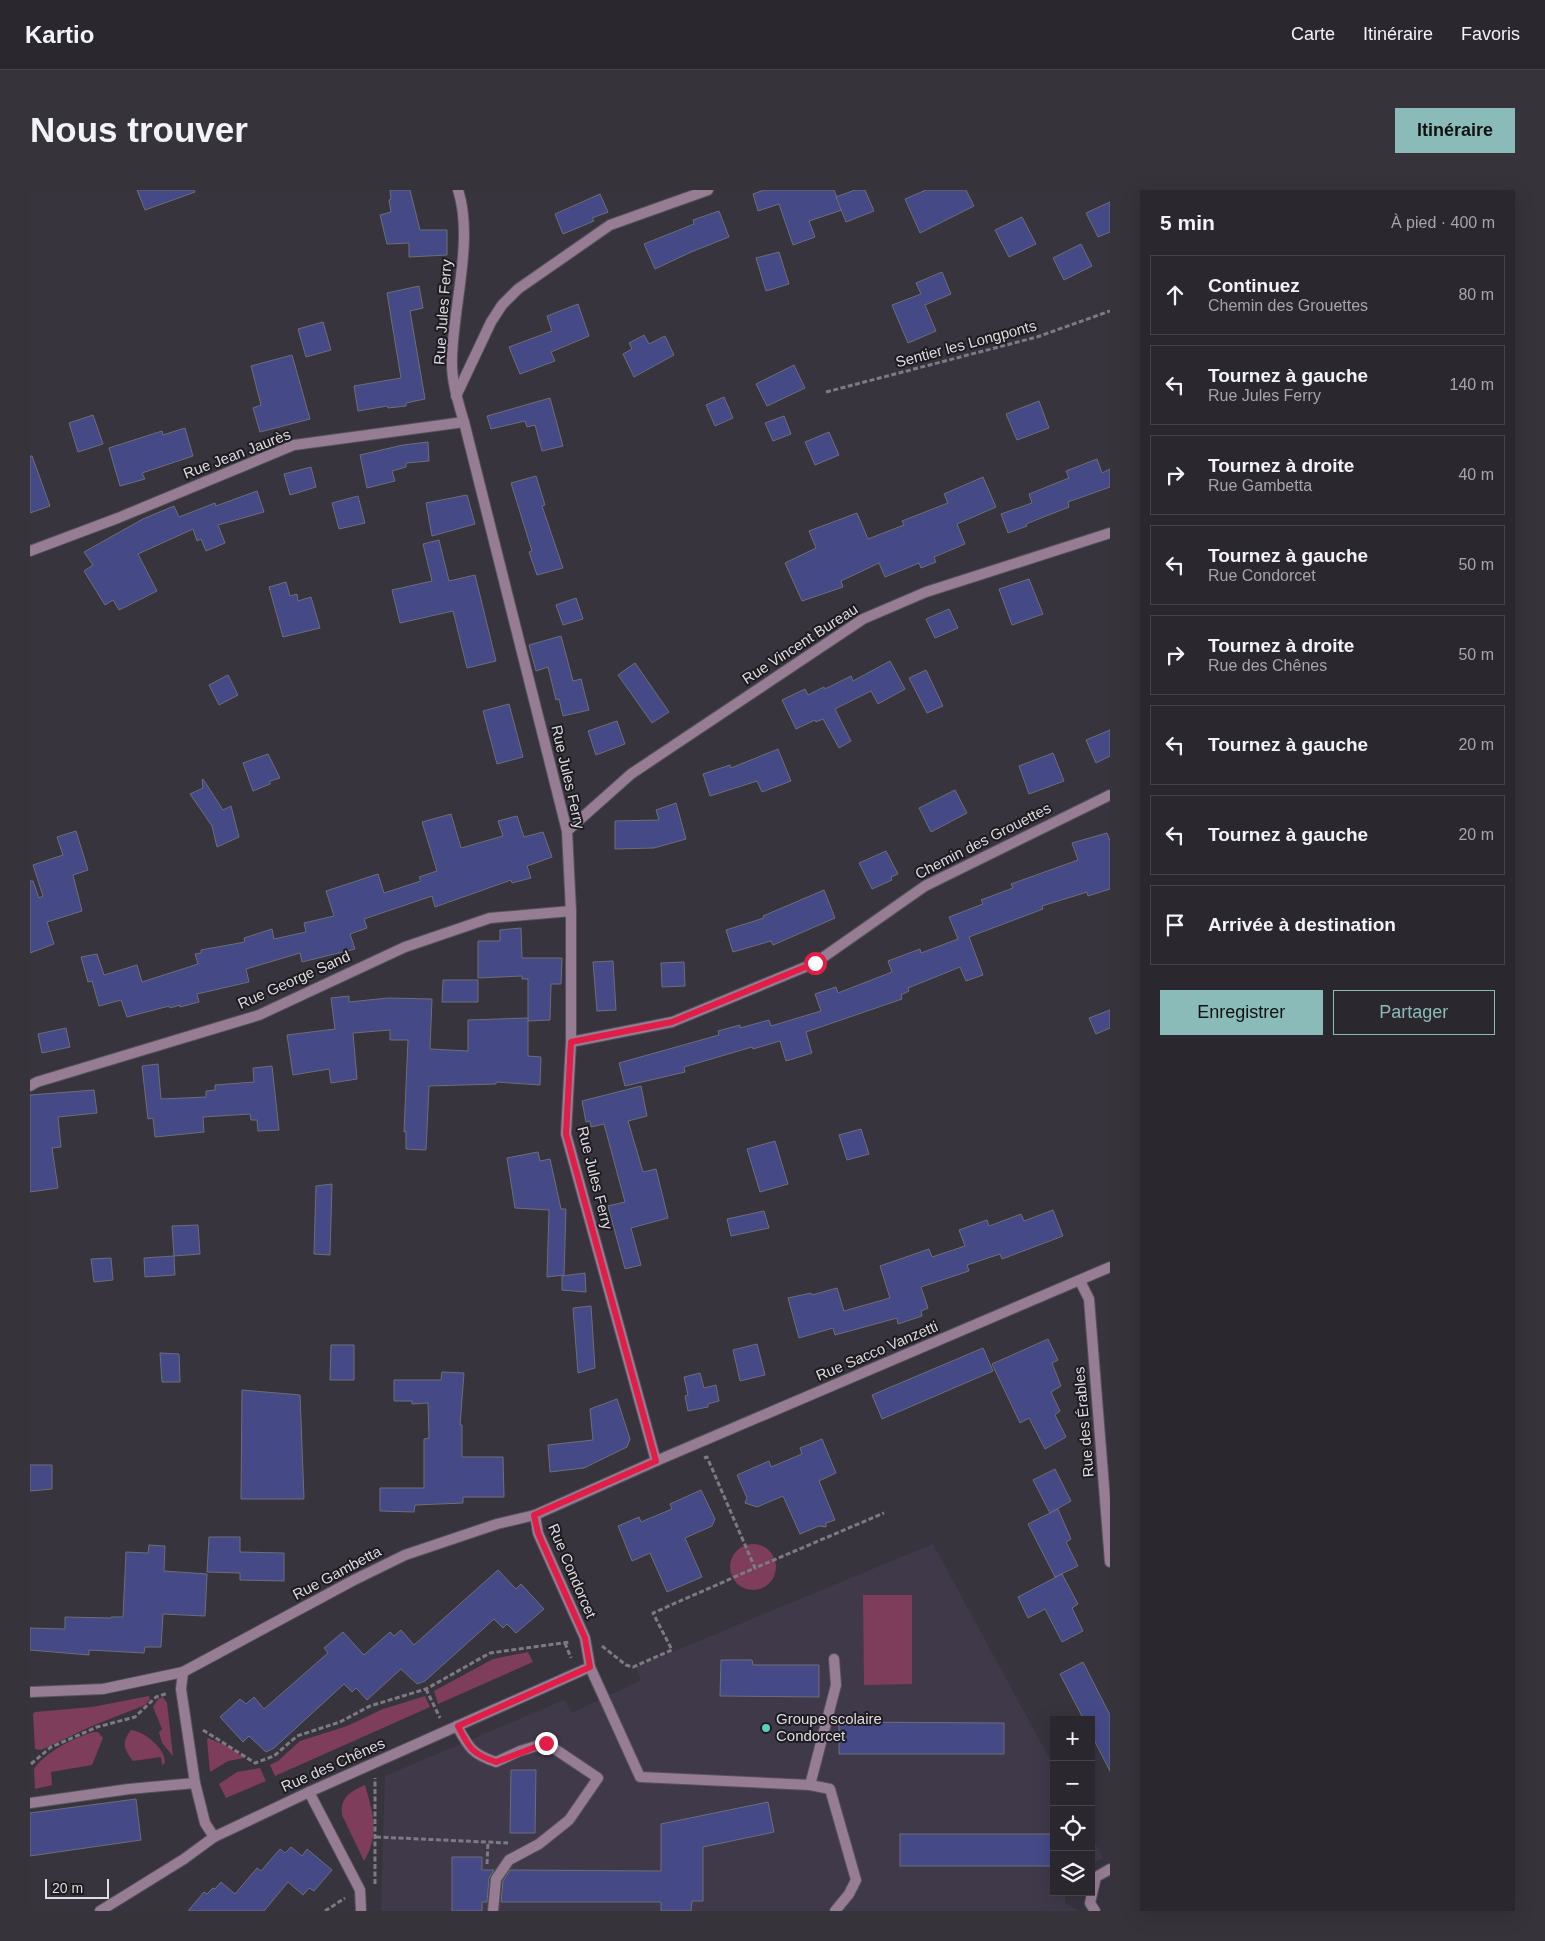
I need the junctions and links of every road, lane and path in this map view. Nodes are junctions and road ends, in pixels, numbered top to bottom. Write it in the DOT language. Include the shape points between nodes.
graph roads {
  1 [pos="458,190"];
  2 [pos="708,190"];
  3 [pos="1110,311"];
  4 [pos="826,392"];
  5 [pos="456,396"];
  6 [pos="464,422"];
  7 [pos="1110,533"];
  8 [pos="30,551"];
  9 [pos="1110,795"];
  10 [pos="566,831"];
  11 [pos="571,911"];
  12 [pos="571,1042"];
  13 [pos="30,1086"];
  14 [pos="1110,1267"];
  15 [pos="1080,1281"];
  16 [pos="699,1460"];
  17 [pos="656,1461"];
  18 [pos="884,1513"];
  19 [pos="534,1515"];
  20 [pos="1110,1562"];
  21 [pos="755,1568"];
  22 [pos="585,1638"];
  23 [pos="834,1659"];
  24 [pos="590,1667"];
  25 [pos="183,1672"];
  26 [pos="426,1688"];
  27 [pos="182,1689"];
  28 [pos="30,1692"];
  29 [pos="202,1721"];
  30 [pos="458,1726"];
  31 [pos="446,1731"];
  32 [pos="30,1764"];
  33 [pos="375,1776"];
  34 [pos="195,1783"];
  35 [pos="810,1785"];
  36 [pos="310,1792"];
  37 [pos="30,1803"];
  38 [pos="376,1837"];
  39 [pos="214,1838"];
  40 [pos="539,1844"];
  41 [pos="1110,1869"];
  42 [pos="360,1890"];
  43 [pos="100,1911"];
  44 [pos="325,1911"];
  45 [pos="361,1911"];
  46 [pos="492,1911"];
  47 [pos="835,1911"];
  48 [pos="1095,1911"];
  1 -- 5 [label="street, Rue Jules Ferry" via="464,238 453,332"];
  2 -- 5 [label="street" via="610,226 518,289 491,322"];
  3 -- 4 [label="path, Sentier les Longponts" via="1037,337"];
  5 -- 6 [label="street, Rue Jules Ferry"];
  6 -- 8 [label="street, Rue Jean Jaurès" via="294,445"];
  6 -- 10 [label="street, Rue Jules Ferry"];
  7 -- 10 [label="street, Rue Vincent Bureau" via="926,592 863,619 631,774"];
  9 -- 12 [label="street, Chemin des Grouettes" via="925,886 815,963 672,1022"];
  10 -- 11 [label="street, Rue Jules Ferry"];
  11 -- 12 [label="street, Rue Jules Ferry"];
  11 -- 13 [label="street, Rue George Sand" via="490,918 405,947 259,1015"];
  12 -- 17 [label="street, Rue Jules Ferry" via="566,1134"];
  14 -- 15 [label="street, Rue Sacco Vanzetti"];
  15 -- 17 [label="street, Rue Sacco Vanzetti"];
  15 -- 20 [label="street, Rue des Érables" via="1089,1300"];
  16 -- 21 [label="path" via="707,1457"];
  17 -- 19 [label="street, Rue Gambetta"];
  18 -- 21 [label="path"];
  19 -- 22 [label="street, Rue Condorcet" via="538,1533"];
  19 -- 25 [label="street, Rue Gambetta" via="405,1555"];
  21 -- 22 [label="path" via="654,1613 672,1650 633,1667 601,1645 596,1634"];
  22 -- 24 [label="street, Rue Condorcet"];
  22 -- 26 [label="path" via="490,1653"];
  23 -- 35 [label="street" via="836,1685"];
  24 -- 30 [label="street, Rue des Chênes"];
  24 -- 35 [label="street, Rue Condorcet" via="640,1777"];
  25 -- 27 [label="street"];
  25 -- 28 [label="street, Rue Gambetta" via="104,1689"];
  26 -- 29 [label="path" via="370,1706 340,1722 297,1736 274,1756 255,1763 203,1730"];
  26 -- 31 [label="path"];
  27 -- 32 [label="path" via="156,1697 135,1717 97,1727 51,1747"];
  27 -- 34 [label="street"];
  30 -- 31 [label="street, Rue des Chênes"];
  30 -- 40 [label="street" via="478,1756 496,1762 546,1743 598,1778 569,1820"];
  31 -- 36 [label="street, Rue des Chênes"];
  33 -- 38 [label="path"];
  34 -- 37 [label="street"];
  34 -- 39 [label="street" via="205,1823"];
  35 -- 47 [label="street" via="830,1789 856,1880"];
  36 -- 39 [label="street, Rue des Chênes"];
  36 -- 42 [label="street"];
  38 -- 40 [label="path"];
  38 -- 42 [label="path" via="375,1888"];
  39 -- 43 [label="street, Rue des Chênes"];
  40 -- 46 [label="street" via="509,1860 496,1879"];
  41 -- 48 [label="street" via="1096,1877 1090,1903"];
  42 -- 44 [label="path"];
  42 -- 45 [label="street"];
}
